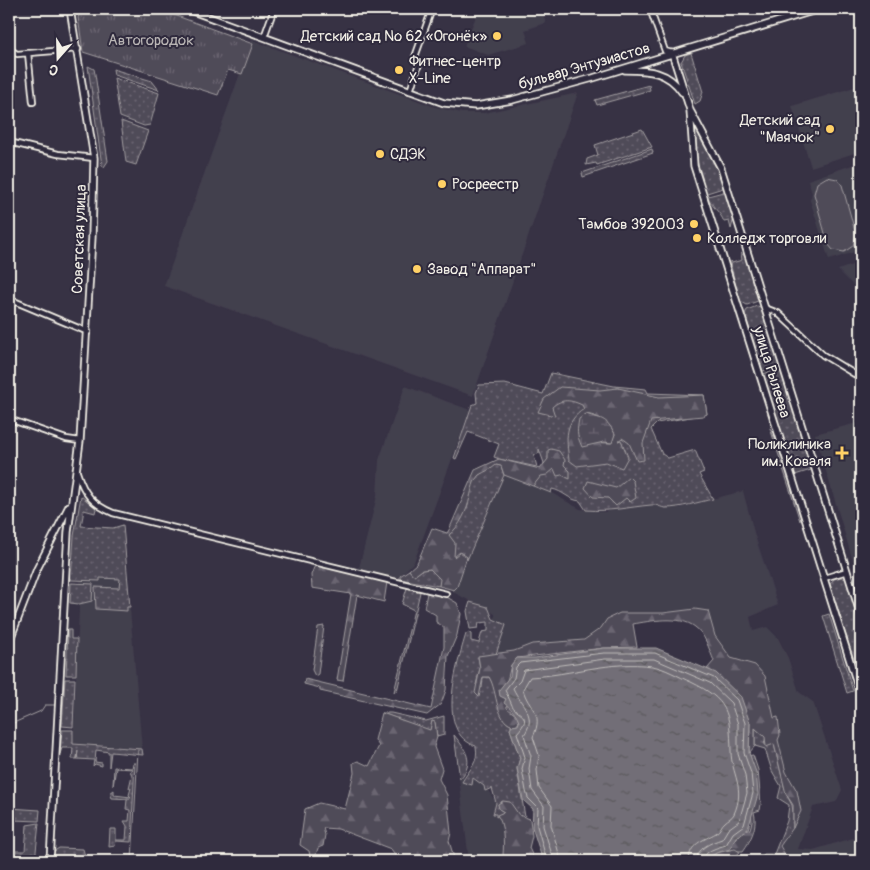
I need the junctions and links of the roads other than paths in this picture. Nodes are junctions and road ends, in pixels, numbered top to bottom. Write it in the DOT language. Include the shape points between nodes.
graph roads {
  1 [pos="70,9"];
  2 [pos="187,9"];
  3 [pos="274,9"];
  4 [pos="432,9"];
  5 [pos="650,9"];
  6 [pos="819,9"];
  7 [pos="858,9"];
  8 [pos="861,18"];
  9 [pos="264,37"];
  10 [pos="9,39"];
  11 [pos="78,48"];
  12 [pos="10,50"];
  13 [pos="28,53"];
  14 [pos="672,53"];
  15 [pos="618,70"];
  16 [pos="410,91"];
  17 [pos="686,98"];
  18 [pos="33,102"];
  19 [pos="690,110"];
  20 [pos="9,142"];
  21 [pos="94,158"];
  22 [pos="9,298"];
  23 [pos="765,308"];
  24 [pos="88,332"];
  25 [pos="861,378"];
  26 [pos="9,419"];
  27 [pos="80,441"];
  28 [pos="77,472"];
  29 [pos="70,505"];
  30 [pos="847,571"];
  31 [pos="824,578"];
  32 [pos="446,594"];
  33 [pos="861,616"];
  34 [pos="9,642"];
  35 [pos="861,696"];
  36 [pos="50,861"];
  1 -- 11 [label="main road, Советская улица"];
  2 -- 9 [label="main road, бульвар Энтузиастов"];
  3 -- 9 [label="street"];
  4 -- 16 [label="street" via="415,56 419,64"];
  5 -- 14 [label="street, улица Рылеева" via="665,51"];
  6 -- 14 [label="main road, бульвар Энтузиастов"];
  7 -- 8 [label="street"];
  9 -- 16 [label="main road, бульвар Энтузиастов"];
  10 -- 12 [label="street"];
  11 -- 13 [label="street"];
  11 -- 21 [label="main road, Советская улица"];
  12 -- 13 [label="street" via="17,54"];
  13 -- 18 [label="street"];
  14 -- 15 [label="main road, бульвар Энтузиастов"];
  14 -- 17 [label="main road, улица Рылеева"];
  15 -- 16 [label="main road, бульвар Энтузиастов" via="494,104 450,104"];
  15 -- 17 [label="main road" via="658,71"];
  17 -- 19 [label="main road, улица Рылеева"];
  19 -- 23 [label="main road, улица Рылеева" via="721,168"];
  19 -- 31 [label="main road, улица Рылеева" via="694,166"];
  20 -- 21 [label="street" via="58,154"];
  21 -- 24 [label="main road, Советская улица"];
  22 -- 24 [label="street"];
  23 -- 25 [label="street" via="778,313 823,355"];
  23 -- 30 [label="main road, улица Рылеева"];
  24 -- 27 [label="main road, Советская улица"];
  26 -- 27 [label="street"];
  27 -- 28 [label="main road, Советская улица"];
  28 -- 29 [label="main road, Советская улица"];
  28 -- 32 [label="street" via="83,491 90,500 113,513"];
  29 -- 34 [label="main road" via="37,569"];
  29 -- 36 [label="main road"];
  30 -- 31 [label="street"];
  30 -- 33 [label="main road, улица Рылеева"];
  31 -- 35 [label="main road, улица Рылеева"];
}
